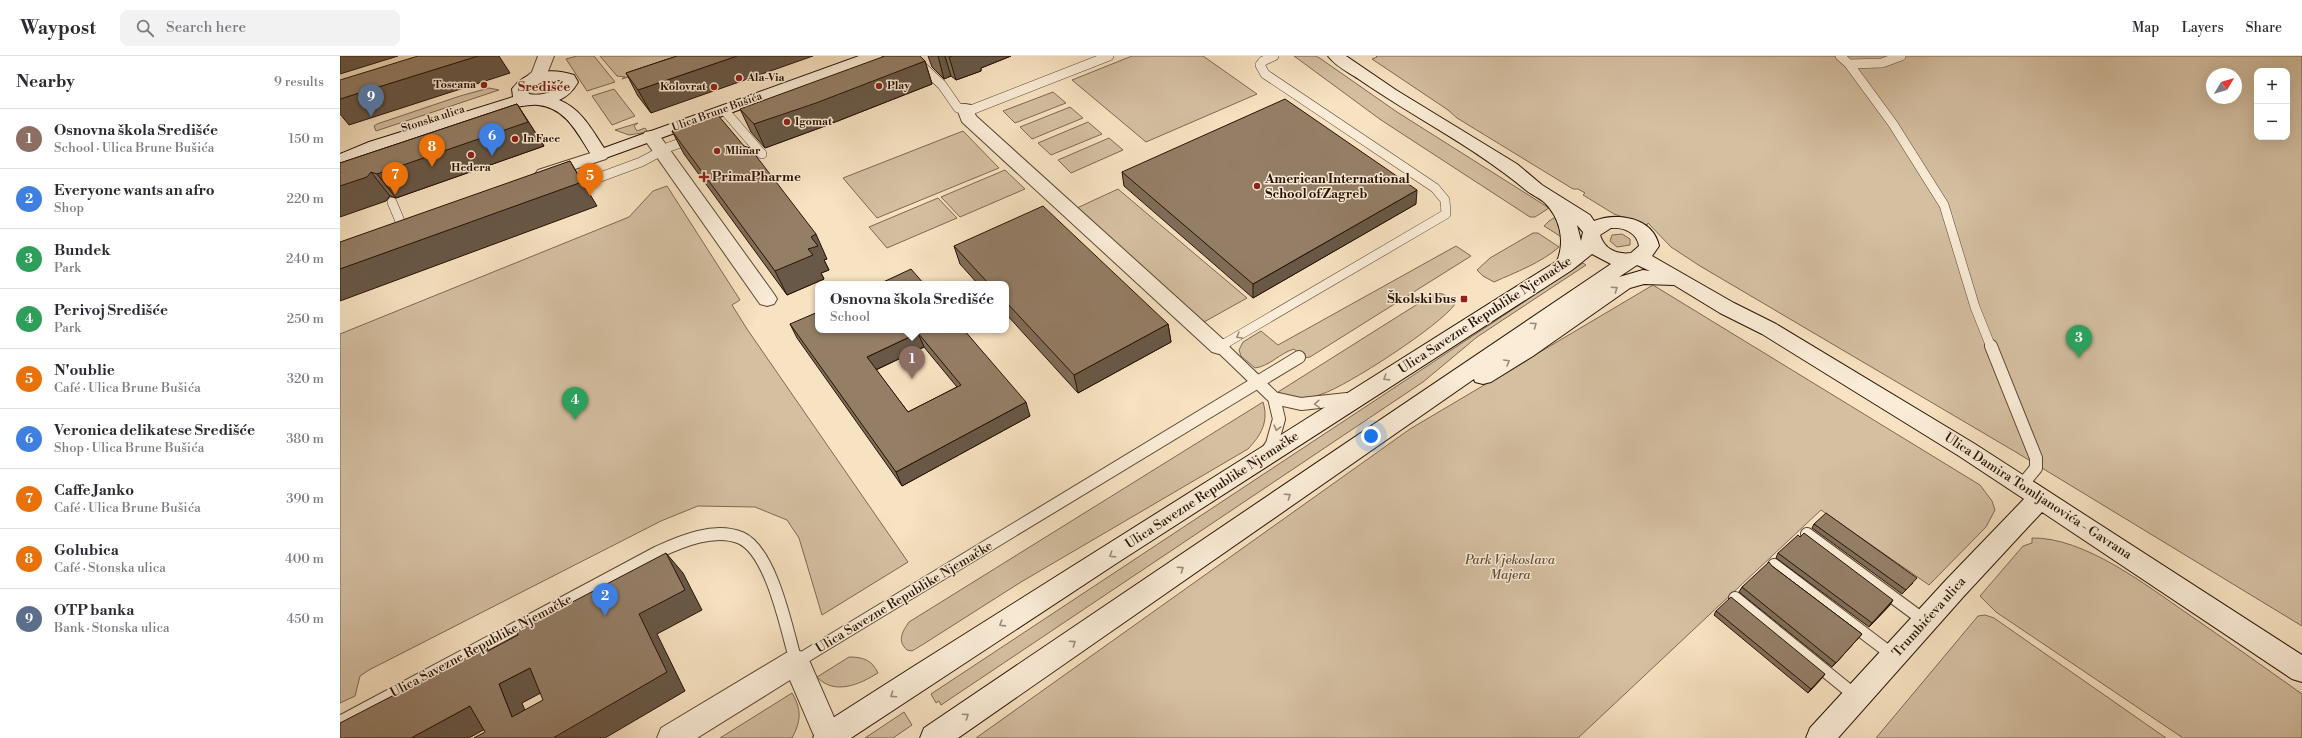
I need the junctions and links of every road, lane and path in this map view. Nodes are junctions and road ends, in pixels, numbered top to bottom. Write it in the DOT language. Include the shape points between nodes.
graph roads {
  1 [pos="546,56"];
  2 [pos="874,56"];
  3 [pos="911,56"];
  4 [pos="1109,56"];
  5 [pos="1274,56"];
  6 [pos="1336,56"];
  7 [pos="1840,56"];
  8 [pos="1901,56"];
  9 [pos="1849,64"];
  10 [pos="567,81"];
  11 [pos="527,83"];
  12 [pos="535,100"];
  13 [pos="965,109"];
  14 [pos="724,110"];
  15 [pos="572,113"];
  16 [pos="726,126"];
  17 [pos="651,136"];
  18 [pos="697,137"];
  19 [pos="662,151"];
  20 [pos="340,153"];
  21 [pos="762,154"];
  22 [pos="600,155"];
  23 [pos="750,155"];
  24 [pos="1512,168"];
  25 [pos="595,179"];
  26 [pos="528,180"];
  27 [pos="1546,195"];
  28 [pos="392,202"];
  29 [pos="1619,222"];
  30 [pos="402,226"];
  31 [pos="1592,236"];
  32 [pos="1649,242"];
  33 [pos="1634,258"];
  34 [pos="1564,265"];
  35 [pos="1680,280"];
  36 [pos="767,300"];
  37 [pos="1769,329"];
  38 [pos="1219,347"];
  39 [pos="1299,357"];
  40 [pos="1258,382"];
  41 [pos="1355,397"];
  42 [pos="1274,398"];
  43 [pos="1410,412"];
  44 [pos="1264,456"];
  45 [pos="2031,491"];
  46 [pos="1807,534"];
  47 [pos="1774,565"];
  48 [pos="1735,598"];
  49 [pos="1925,621"];
  50 [pos="1894,656"];
  51 [pos="796,662"];
  52 [pos="2302,670"];
  53 [pos="1856,697"];
  54 [pos="340,722"];
  55 [pos="1831,734"];
  56 [pos="828,737"];
  57 [pos="671,738"];
  58 [pos="934,738"];
  1 -- 10 [label="street"];
  1 -- 11 [label="street" via="539,74"];
  2 -- 14 [label="street, Ulica Brune Bušića"];
  3 -- 13 [label="lane" via="942,85 954,104"];
  4 -- 13 [label="lane" via="977,109"];
  5 -- 38 [label="lane, one-way" via="1260,65 1265,74 1435,188 1443,196 1447,209 1440,220"];
  6 -- 24 [label="street" via="1390,93"];
  7 -- 9 [label="lane"];
  8 -- 9 [label="lane" via="1882,63"];
  9 -- 45 [label="lane" via="1893,124 1944,205 1975,307 2036,458"];
  10 -- 11 [label="street" via="544,76"];
  10 -- 12 [label="street" via="554,96"];
  10 -- 15 [label="street, Stonska ulica" via="567,94"];
  11 -- 12 [label="street" via="519,93 525,99"];
  11 -- 20 [label="street, Stonska ulica" via="505,96 364,142"];
  12 -- 15 [label="street, Stonska ulica" via="561,105"];
  12 -- 20 [label="street, Stonska ulica" via="508,103 375,146"];
  13 -- 38 [label="street" via="968,118"];
  14 -- 17 [label="street, Ulica Brune Bušića"];
  14 -- 21 [label="lane"];
  15 -- 22 [label="street, Stonska ulica"];
  16 -- 23 [label="lane"];
  17 -- 19 [label="street"];
  17 -- 22 [label="street, Ulica Brune Bušića"];
  18 -- 19 [label="lane"];
  19 -- 25 [label="lane" via="641,162"];
  19 -- 36 [label="street"];
  22 -- 26 [label="street, Ulica Brune Bušića"];
  24 -- 27 [label="street"];
  24 -- 29 [label="street" via="1541,180"];
  27 -- 31 [label="street" via="1583,219"];
  27 -- 34 [label="street" via="1564,217 1572,234 1571,249"];
  28 -- 30 [label="lane"];
  29 -- 31 [label="street" via="1601,224"];
  29 -- 32 [label="street" via="1642,231"];
  31 -- 33 [label="street" via="1599,251 1606,255 1614,258"];
  31 -- 34 [label="street, Ulica Savezne Republike Njemačke" via="1586,250"];
  32 -- 33 [label="street" via="1648,250"];
  32 -- 37 [label="street, Ulica Damira Tomljanovića - Gavrana" via="1657,251 1725,295"];
  33 -- 35 [label="street, Ulica Damira Tomljanovića - Gavrana" via="1651,263"];
  43 -- 33 [label="street, one-way"];
  34 -- 41 [label="street, Ulica Savezne Republike Njemačke, one-way"];
  35 -- 37 [label="street, Ulica Damira Tomljanovića - Gavrana"];
  43 -- 35 [label="street, one-way" via="1508,362 1623,283 1643,277"];
  37 -- 45 [label="street, Ulica Damira Tomljanovića - Gavrana"];
  38 -- 40 [label="lane"];
  39 -- 40 [label="lane, Ulica Savezne Republike Njemačke"];
  40 -- 42 [label="lane"];
  40 -- 51 [label="lane, Ulica Savezne Republike Njemačke"];
  41 -- 42 [label="lane, one-way" via="1334,402 1301,404"];
  41 -- 44 [label="street, Ulica Savezne Republike Njemačke"];
  42 -- 44 [label="lane, one-way" via="1279,418 1272,444"];
  58 -- 43 [label="street, one-way"];
  44 -- 56 [label="street, Ulica Savezne Republike Njemačke, one-way"];
  45 -- 49 [label="street, Trumbićeva ulica"];
  45 -- 52 [label="street, Ulica Damira Tomljanovića - Gavrana"];
  46 -- 49 [label="lane"];
  47 -- 50 [label="lane"];
  48 -- 53 [label="lane"];
  49 -- 50 [label="street, Trumbićeva ulica"];
  50 -- 53 [label="street, Trumbićeva ulica"];
  51 -- 54 [label="lane, Ulica Savezne Republike Njemačke" via="775,594 761,560 751,545 733,537 710,535 692,538 658,552"];
  51 -- 56 [label="street, Ulica Savezne Republike Njemačke"];
  51 -- 57 [label="street, Ulica Savezne Republike Njemačke"];
  53 -- 55 [label="street, Trumbićeva ulica"];
}
